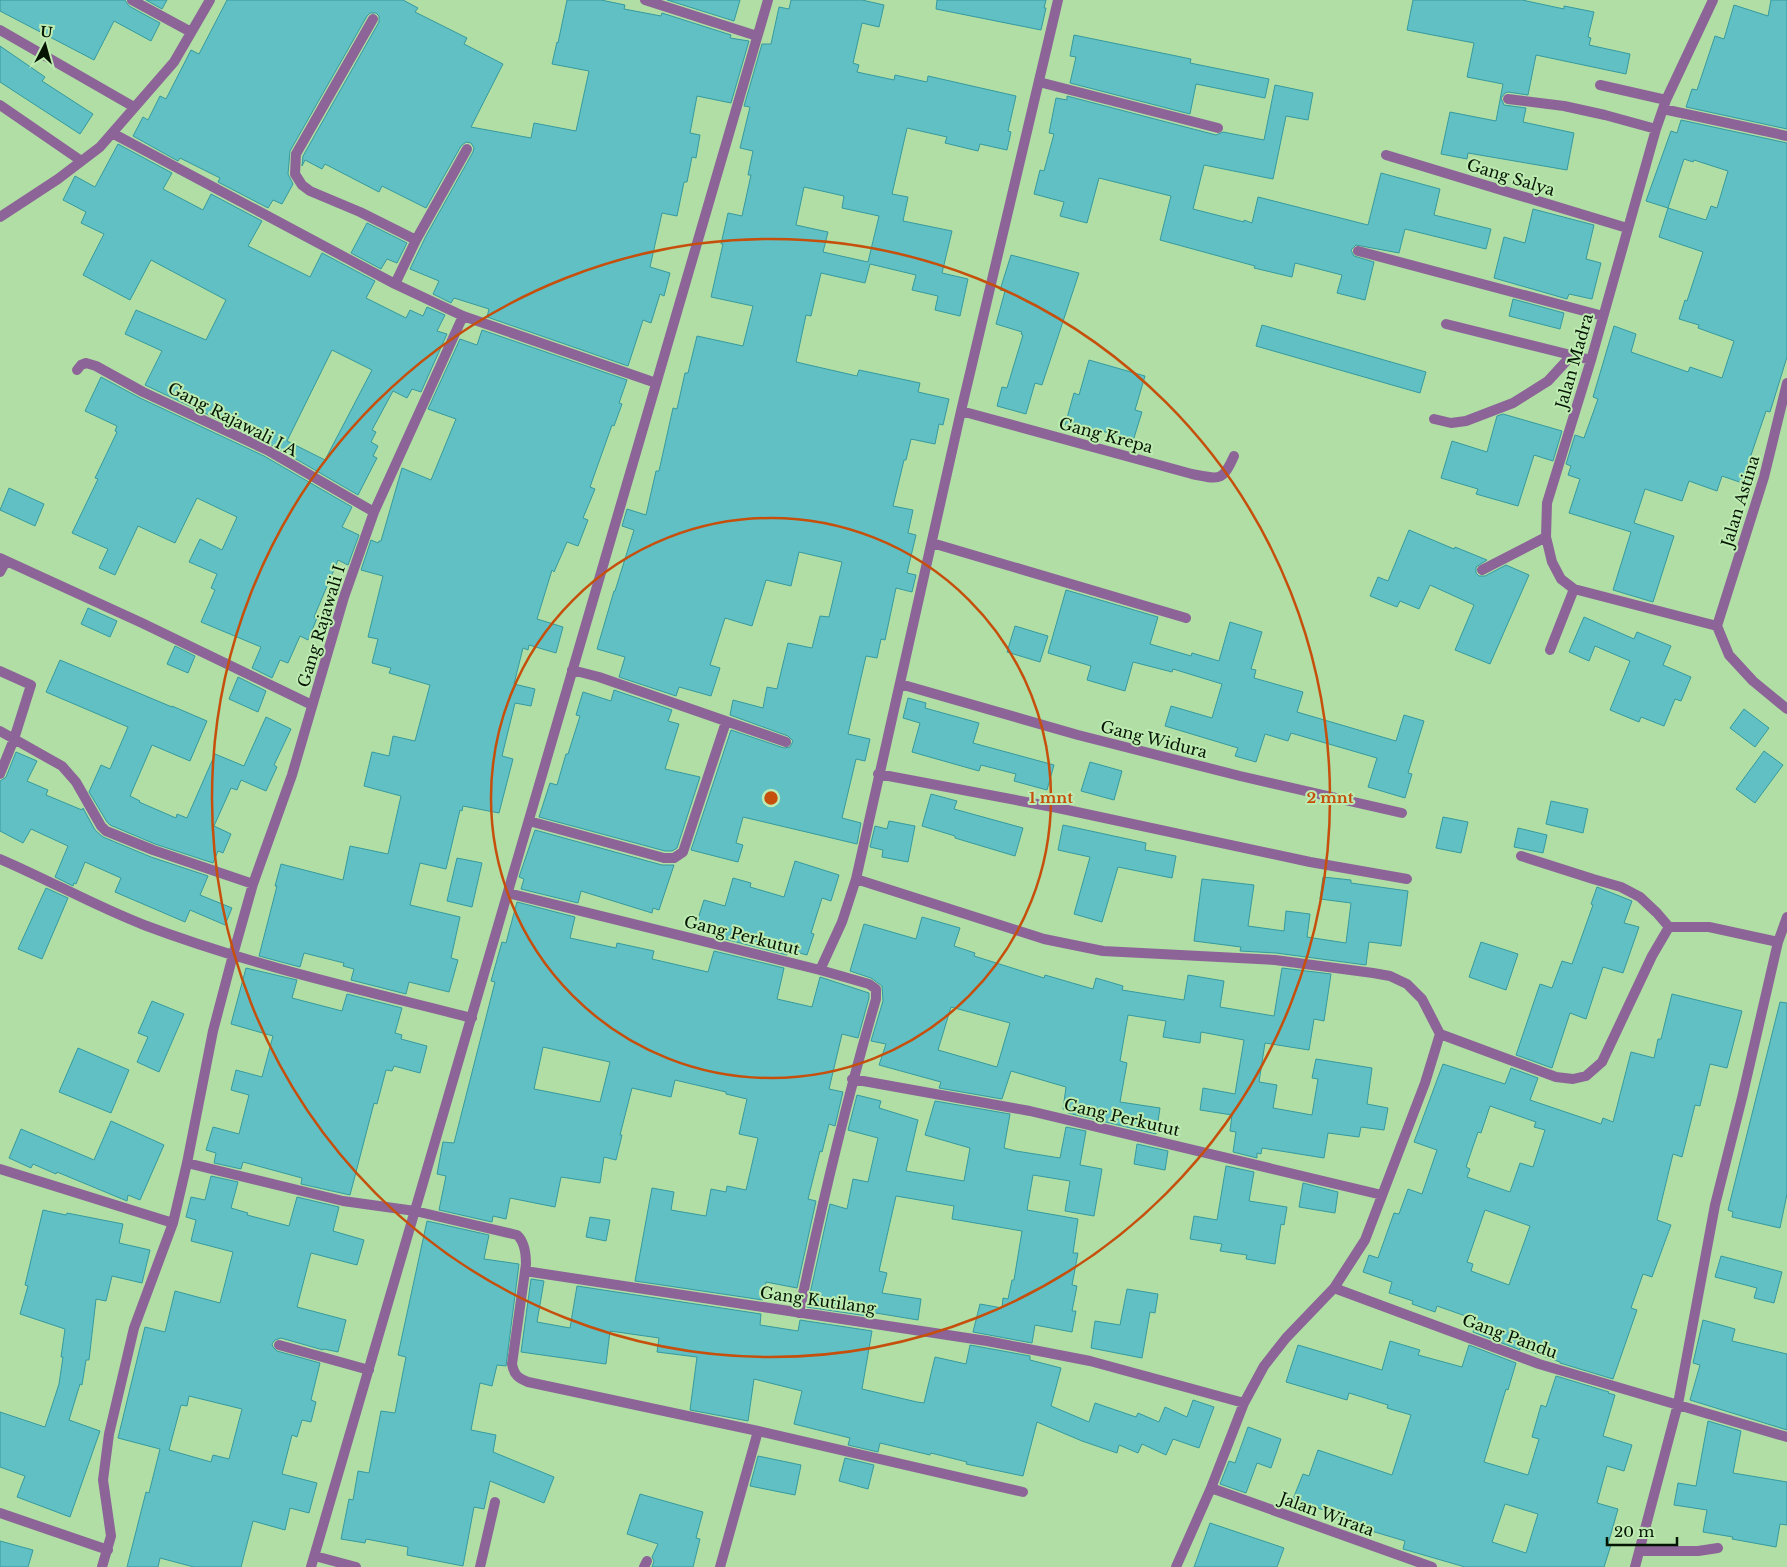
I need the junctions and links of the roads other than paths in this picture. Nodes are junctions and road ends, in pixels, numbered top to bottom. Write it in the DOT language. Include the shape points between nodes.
graph roads {
  1 [pos="132,0"];
  2 [pos="210,0"];
  3 [pos="645,0"];
  4 [pos="768,0"];
  5 [pos="1058,0"];
  6 [pos="1713,0"];
  7 [pos="373,19"];
  8 [pos="0,30"];
  9 [pos="191,32"];
  10 [pos="757,36"];
  11 [pos="1039,82"];
  12 [pos="1600,85"];
  13 [pos="1508,99"];
  14 [pos="1665,104"];
  15 [pos="0,105"];
  16 [pos="134,107"];
  17 [pos="1218,128"];
  18 [pos="1656,129"];
  19 [pos="112,133"];
  20 [pos="1787,136"];
  21 [pos="467,148"];
  22 [pos="1386,154"];
  23 [pos="80,160"];
  24 [pos="0,217"];
  25 [pos="1627,228"];
  26 [pos="416,240"];
  27 [pos="1358,251"];
  28 [pos="395,284"];
  29 [pos="463,316"];
  30 [pos="1603,316"];
  31 [pos="1446,324"];
  32 [pos="1571,356"];
  33 [pos="1591,360"];
  34 [pos="77,370"];
  35 [pos="656,383"];
  36 [pos="1787,383"];
  37 [pos="960,411"];
  38 [pos="1434,419"];
  39 [pos="1234,456"];
  40 [pos="374,512"];
  41 [pos="1546,537"];
  42 [pos="932,543"];
  43 [pos="3,560"];
  44 [pos="1482,570"];
  45 [pos="0,572"];
  46 [pos="1574,589"];
  47 [pos="1186,618"];
  48 [pos="1718,626"];
  49 [pos="1550,650"];
  50 [pos="572,670"];
  51 [pos="0,671"];
  52 [pos="900,684"];
  53 [pos="312,705"];
  54 [pos="1787,709"];
  55 [pos="726,722"];
  56 [pos="0,731"];
  57 [pos="14,739"];
  58 [pos="786,742"];
  59 [pos="0,774"];
  60 [pos="878,774"];
  61 [pos="1402,813"];
  62 [pos="528,821"];
  63 [pos="1521,856"];
  64 [pos="0,859"];
  65 [pos="856,879"];
  66 [pos="1407,879"];
  67 [pos="253,884"];
  68 [pos="508,892"];
  69 [pos="1787,917"];
  70 [pos="1669,928"];
  71 [pos="1778,942"];
  72 [pos="233,955"];
  73 [pos="820,970"];
  74 [pos="472,1018"];
  75 [pos="1440,1034"];
  76 [pos="852,1079"];
  77 [pos="187,1163"];
  78 [pos="0,1169"];
  79 [pos="1382,1195"];
  80 [pos="415,1211"];
  81 [pos="173,1223"];
  82 [pos="525,1271"];
  83 [pos="1334,1288"];
  84 [pos="799,1313"];
  85 [pos="279,1345"];
  86 [pos="369,1370"];
  87 [pos="1244,1403"];
  88 [pos="1678,1404"];
  89 [pos="758,1432"];
  90 [pos="1787,1437"];
  91 [pos="1211,1488"];
  92 [pos="1023,1492"];
  93 [pos="495,1502"];
  94 [pos="0,1513"];
  95 [pos="1718,1548"];
  96 [pos="108,1550"];
  97 [pos="1640,1551"];
  98 [pos="315,1556"];
  99 [pos="102,1567"];
  100 [pos="311,1567"];
  101 [pos="356,1567"];
  102 [pos="480,1567"];
  103 [pos="720,1567"];
  104 [pos="1176,1567"];
  105 [pos="1432,1567"];
  106 [pos="1635,1567"];
  1 -- 9 [label="street"];
  2 -- 9 [label="street"];
  3 -- 10 [label="street"];
  4 -- 10 [label="street"];
  5 -- 11 [label="street"];
  6 -- 14 [label="street, Jalan Madra"];
  7 -- 26 [label="street" via="296,154 295,174 310,192"];
  8 -- 16 [label="street"];
  9 -- 16 [label="street" via="174,62"];
  10 -- 35 [label="street"];
  11 -- 17 [label="street"];
  11 -- 37 [label="street"];
  12 -- 14 [label="street"];
  13 -- 18 [label="street" via="1564,106"];
  14 -- 18 [label="street, Jalan Madra"];
  14 -- 20 [label="street"];
  15 -- 23 [label="street"];
  16 -- 19 [label="street"];
  18 -- 25 [label="street, Jalan Madra"];
  19 -- 23 [label="street" via="100,147"];
  19 -- 28 [label="street"];
  21 -- 26 [label="street"];
  22 -- 25 [label="street, Gang Salya"];
  23 -- 24 [label="street"];
  25 -- 30 [label="street, Jalan Madra"];
  26 -- 28 [label="street"];
  27 -- 30 [label="street"];
  28 -- 29 [label="street"];
  29 -- 35 [label="street"];
  29 -- 40 [label="street, Gang Rajawali I"];
  30 -- 33 [label="street, Jalan Madra"];
  31 -- 32 [label="street"];
  32 -- 33 [label="street"];
  32 -- 38 [label="street" via="1548,381 1513,403 1466,421 1451,423"];
  33 -- 41 [label="street, Jalan Madra" via="1547,504"];
  34 -- 40 [label="street, Gang Rajawali I A" via="81,364 96,366 266,450"];
  35 -- 50 [label="street"];
  36 -- 48 [label="street, Jalan Astina" via="1764,477"];
  37 -- 39 [label="street, Gang Krepa" via="1192,474 1220,478"];
  37 -- 42 [label="street"];
  40 -- 53 [label="street, Gang Rajawali I" via="344,597"];
  41 -- 44 [label="street"];
  41 -- 46 [label="street, Jalan Madra" via="1552,562 1561,579"];
  42 -- 47 [label="street"];
  42 -- 52 [label="street"];
  43 -- 45 [label="street"];
  43 -- 53 [label="street"];
  46 -- 48 [label="street"];
  46 -- 49 [label="street"];
  48 -- 54 [label="street" via="1729,655"];
  50 -- 55 [label="street"];
  50 -- 62 [label="street"];
  51 -- 57 [label="street" via="31,685"];
  52 -- 60 [label="street"];
  52 -- 61 [label="street, Gang Widura" via="1078,735"];
  53 -- 67 [label="street, Gang Rajawali I" via="292,775"];
  55 -- 58 [label="street"];
  55 -- 62 [label="street" via="683,852 674,858"];
  56 -- 57 [label="street"];
  57 -- 59 [label="street"];
  57 -- 67 [label="street" via="62,766 76,782 106,831"];
  60 -- 65 [label="street"];
  60 -- 66 [label="street"];
  62 -- 68 [label="street"];
  63 -- 70 [label="street" via="1621,887 1640,897"];
  64 -- 72 [label="street" via="144,925"];
  65 -- 73 [label="street" via="842,922"];
  65 -- 75 [label="street" via="1044,939 1103,951 1275,960 1390,976 1407,984 1422,1000"];
  67 -- 72 [label="street, Gang Rajawali I"];
  68 -- 73 [label="street, Gang Perkutut"];
  68 -- 74 [label="street"];
  69 -- 71 [label="street"];
  70 -- 71 [label="street" via="1709,927"];
  70 -- 75 [label="street" via="1652,956 1602,1062 1586,1076 1573,1079 1556,1077"];
  71 -- 88 [label="street" via="1715,1205"];
  72 -- 74 [label="street"];
  72 -- 77 [label="street, Gang Rajawali I" via="213,1031"];
  73 -- 76 [label="street, Gang Perkutut" via="876,989 876,999"];
  74 -- 80 [label="street"];
  75 -- 79 [label="street"];
  76 -- 79 [label="street, Gang Perkutut" via="1030,1111"];
  76 -- 84 [label="street, Gang Perkutut"];
  77 -- 80 [label="street" via="343,1201"];
  77 -- 81 [label="street, Gang Rajawali I"];
  78 -- 81 [label="street"];
  79 -- 83 [label="street" via="1365,1240"];
  80 -- 82 [label="street" via="517,1235 524,1248"];
  80 -- 86 [label="street"];
  81 -- 96 [label="street, Gang Rajawali I" via="134,1328 108,1434 103,1480 111,1527"];
  82 -- 84 [label="street, Gang Kutilang"];
  82 -- 89 [label="street" via="512,1364 519,1379"];
  83 -- 87 [label="street" via="1264,1366"];
  83 -- 88 [label="street, Gang Pandu" via="1539,1364"];
  84 -- 87 [label="street, Gang Kutilang" via="987,1340 1090,1361"];
  85 -- 86 [label="street"];
  86 -- 98 [label="street"];
  87 -- 91 [label="street"];
  88 -- 90 [label="street, Gang Pandu"];
  88 -- 97 [label="street"];
  89 -- 92 [label="street"];
  89 -- 103 [label="street"];
  91 -- 104 [label="street"];
  91 -- 105 [label="street, Jalan Wirata"];
  93 -- 102 [label="street"];
  94 -- 96 [label="street"];
  95 -- 97 [label="street"];
  96 -- 99 [label="street, Gang Rajawali I"];
  97 -- 106 [label="street"];
  98 -- 100 [label="street"];
  98 -- 101 [label="street"];
}
